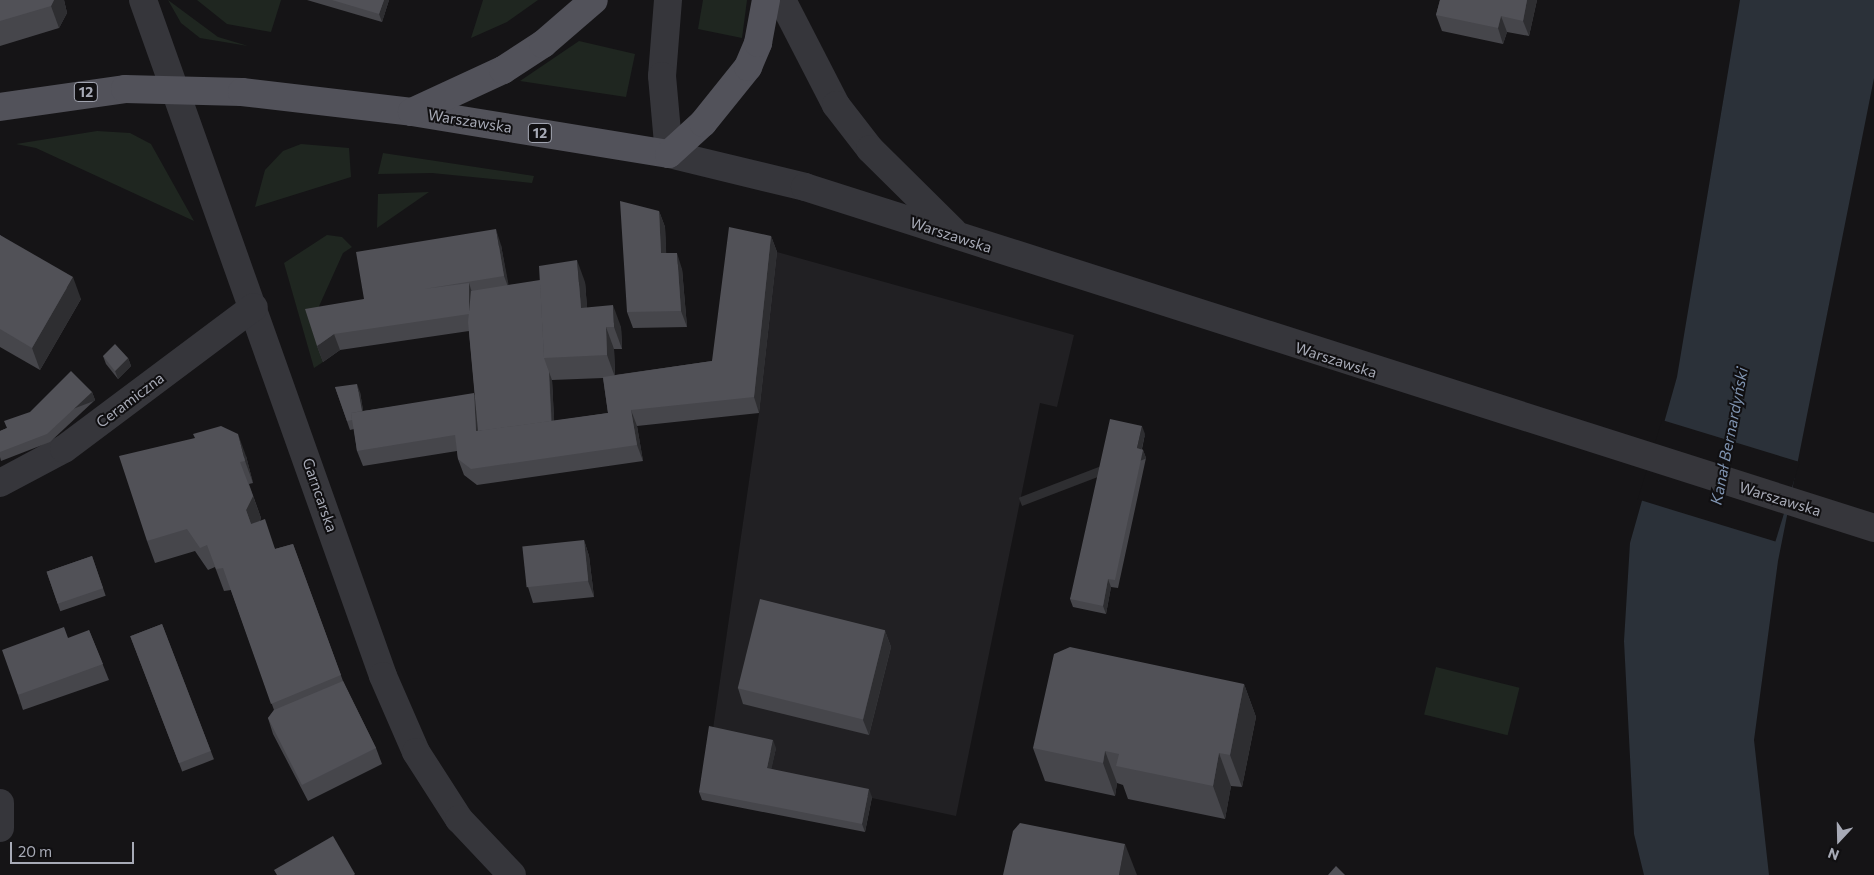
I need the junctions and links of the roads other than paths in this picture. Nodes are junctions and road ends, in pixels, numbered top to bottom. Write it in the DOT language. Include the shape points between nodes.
graph roads {
  1 [pos="143,0"];
  2 [pos="594,0"];
  3 [pos="668,0"];
  4 [pos="766,0"];
  5 [pos="782,0"];
  6 [pos="174,89"];
  7 [pos="0,107"];
  8 [pos="412,112"];
  9 [pos="669,154"];
  10 [pos="962,238"];
  11 [pos="254,307"];
  12 [pos="0,483"];
  13 [pos="1874,528"];
  14 [pos="0,802"];
  15 [pos="0,828"];
  16 [pos="512,875"];
  1 -- 6 [label="street, Garncarska"];
  2 -- 8 [label="main road" via="543,44 503,70"];
  3 -- 9 [label="street" via="662,76"];
  4 -- 9 [label="main road" via="758,43 748,67 704,123"];
  5 -- 10 [label="street" via="836,105 870,149"];
  6 -- 7 [label="main road, Warszawska / 12" via="80,93"];
  6 -- 8 [label="main road, Warszawska / 12" via="270,94"];
  6 -- 11 [label="street, Garncarska"];
  8 -- 9 [label="main road, Warszawska / 12"];
  9 -- 10 [label="street, Warszawska" via="806,187"];
  10 -- 13 [label="street, Warszawska" via="1499,412"];
  11 -- 12 [label="street, Ceramiczna" via="64,449"];
  11 -- 16 [label="street, Garncarska" via="383,676 416,752 459,819"];
  14 -- 15 [label="street"];
}
